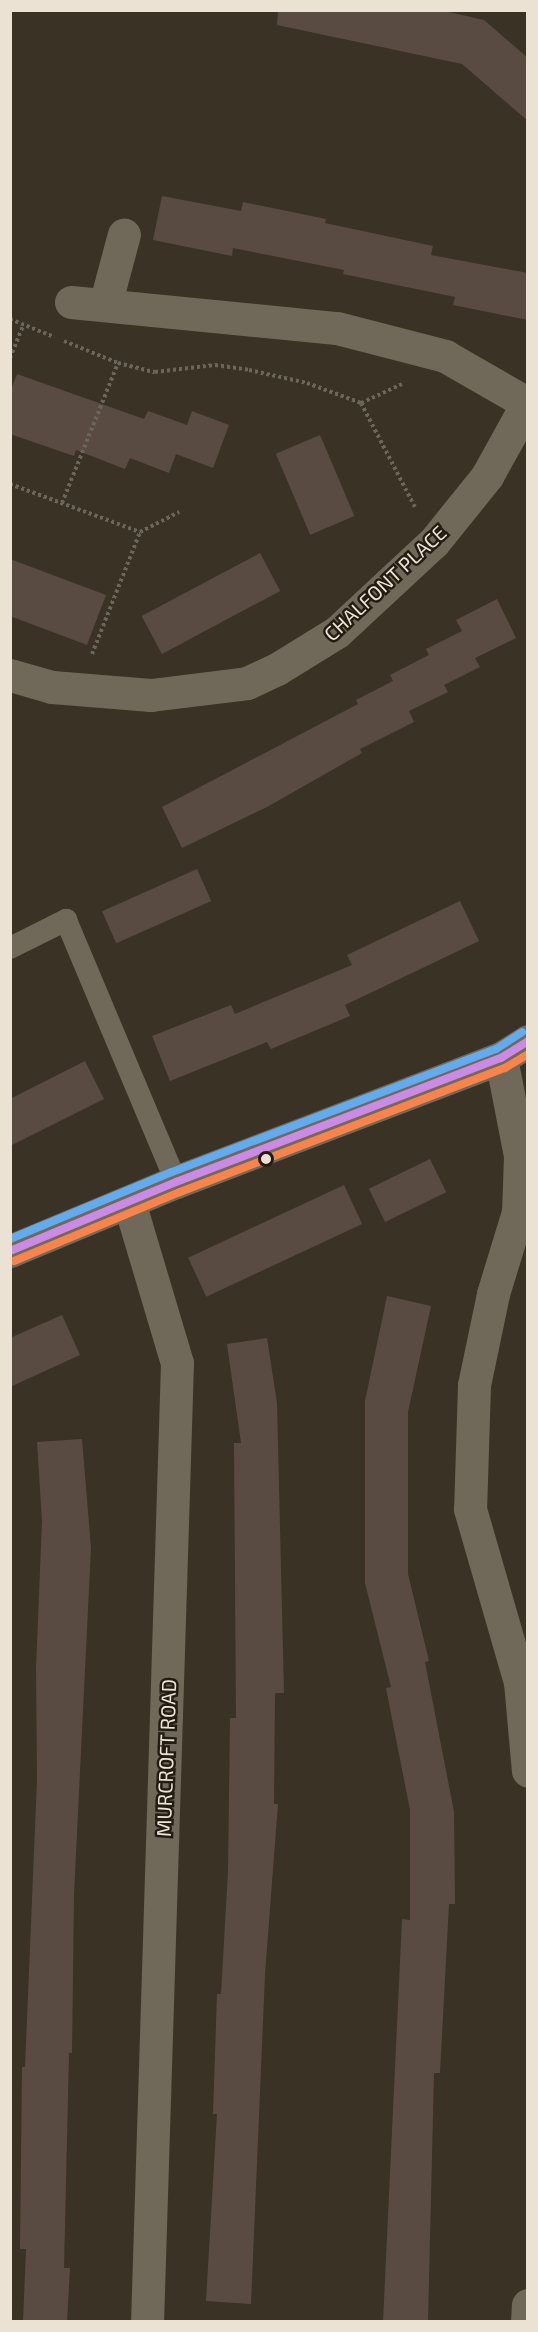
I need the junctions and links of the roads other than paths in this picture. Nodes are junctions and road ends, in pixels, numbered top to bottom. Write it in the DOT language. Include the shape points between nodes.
graph roads {
  1 [pos="124,234"];
  2 [pos="71,302"];
  3 [pos="105,305"];
  4 [pos="526,402"];
  5 [pos="10,675"];
  6 [pos="10,948"];
  7 [pos="528,1041"];
  8 [pos="501,1058"];
  9 [pos="176,1182"];
  10 [pos="129,1202"];
  11 [pos="10,1251"];
  12 [pos="528,1771"];
  13 [pos="528,2306"];
  14 [pos="147,2322"];
  15 [pos="527,2322"];
  1 -- 3 [label="street"];
  2 -- 3 [label="street, CHALFONT PLACE"];
  3 -- 4 [label="street, CHALFONT PLACE" via="337,328 453,360"];
  4 -- 5 [label="street, CHALFONT PLACE" via="487,476 434,542 337,632 277,669 247,683 151,695 77,690"];
  6 -- 9 [label="lane" via="66,920"];
  7 -- 8 [label="street"];
  8 -- 9 [label="street"];
  8 -- 12 [label="street" via="520,1156 518,1212 493,1294 474,1385 470,1509 520,1682"];
  9 -- 10 [label="street"];
  10 -- 11 [label="street"];
  10 -- 14 [label="street, MURCROFT ROAD" via="177,1363"];
  13 -- 15 [label="street"];
}
